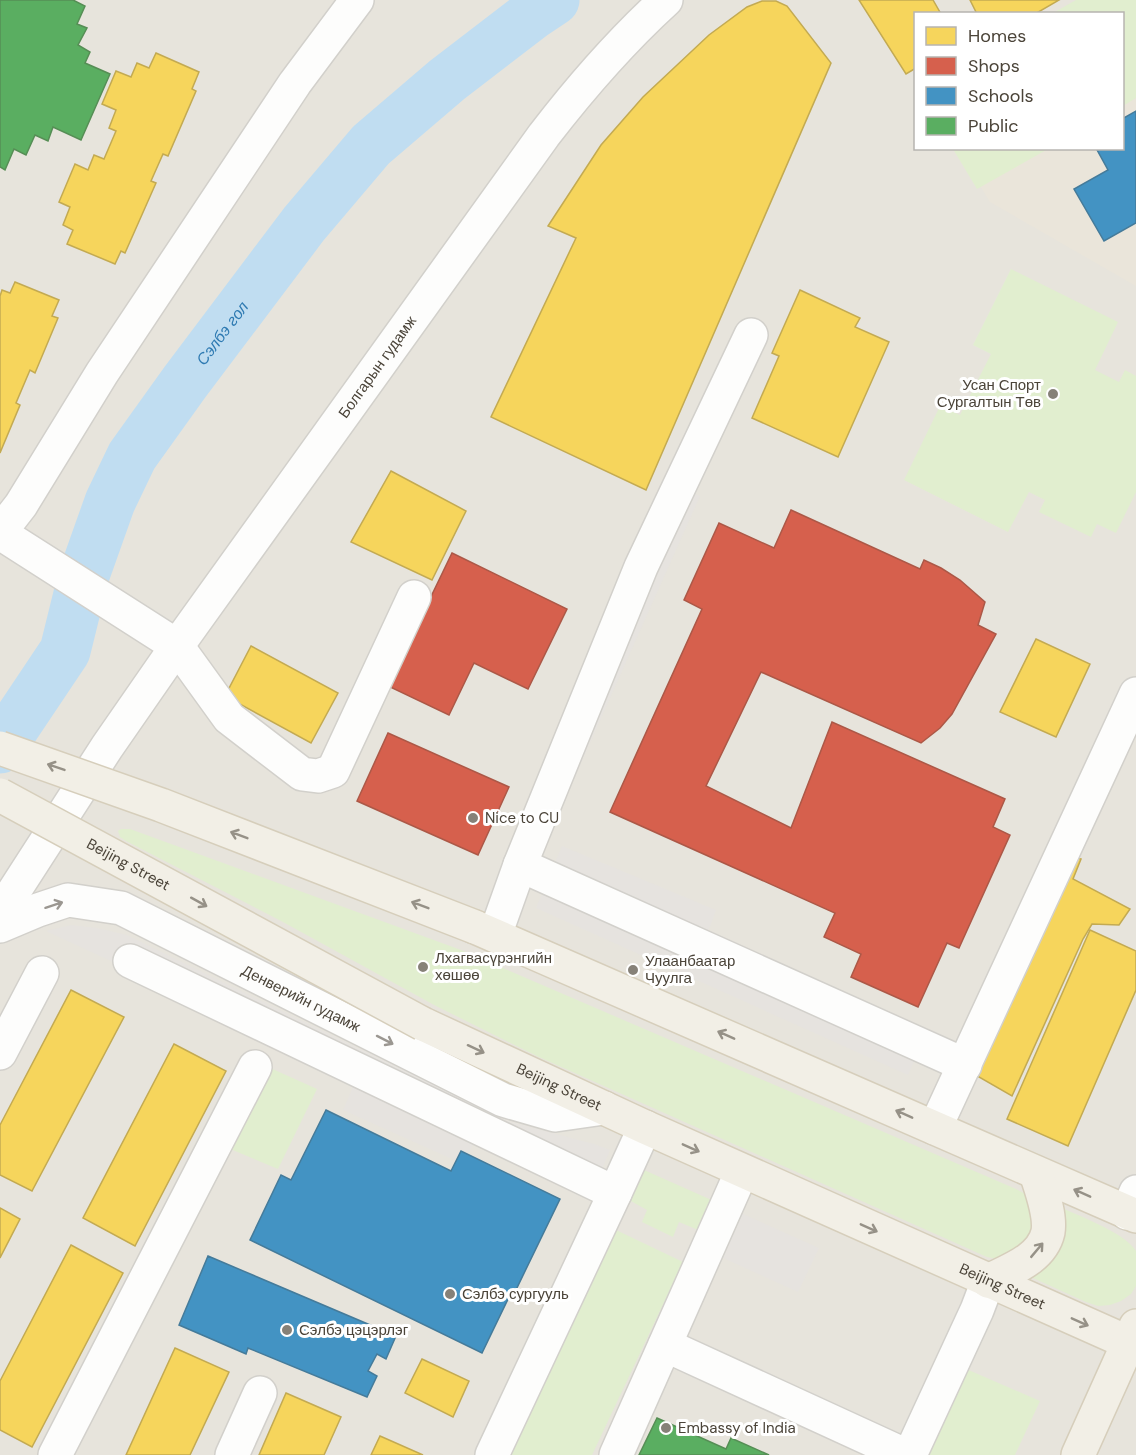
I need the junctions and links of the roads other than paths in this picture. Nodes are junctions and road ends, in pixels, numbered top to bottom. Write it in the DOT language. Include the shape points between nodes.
graph roads {
  1 [pos="357,0"];
  2 [pos="666,0"];
  3 [pos="751,335"];
  4 [pos="7,537"];
  5 [pos="414,597"];
  6 [pos="163,637"];
  7 [pos="1136,694"];
  8 [pos="0,748"];
  9 [pos="0,795"];
  10 [pos="520,865"];
  11 [pos="0,913"];
  12 [pos="0,926"];
  13 [pos="485,931"];
  14 [pos="130,961"];
  15 [pos="42,973"];
  16 [pos="0,1053"];
  17 [pos="965,1065"];
  18 [pos="255,1067"];
  19 [pos="604,1108"];
  20 [pos="645,1127"];
  21 [pos="935,1128"];
  22 [pos="742,1171"];
  23 [pos="1036,1173"];
  24 [pos="615,1193"];
  25 [pos="1133,1207"];
  26 [pos="988,1281"];
  27 [pos="1133,1338"];
  28 [pos="665,1345"];
  29 [pos="260,1393"];
  30 [pos="55,1455"];
  31 [pos="232,1455"];
  32 [pos="492,1455"];
  33 [pos="616,1455"];
  34 [pos="908,1455"];
  35 [pos="1078,1455"];
  1 -- 4 [label="street" via="295,83 102,373 21,505"];
  2 -- 6 [label="street, Болгарын гудамж" via="582,86"];
  3 -- 10 [label="street" via="641,567"];
  4 -- 6 [label="street"];
  5 -- 6 [label="street" via="333,771 318,776 302,774 229,718"];
  6 -- 11 [label="street, Болгарын гудамж" via="107,747"];
  7 -- 17 [label="street"];
  13 -- 8 [label="main road, one-way, bridge" via="161,805"];
  9 -- 19 [label="main road, Beijing Street, one-way, bridge" via="423,1024"];
  10 -- 13 [label="street"];
  10 -- 17 [label="street"];
  12 -- 19 [label="street, Денверийн гудамж, one-way" via="68,900 121,908 503,1100 555,1115"];
  21 -- 13 [label="main road, one-way"];
  14 -- 24 [label="street"];
  15 -- 16 [label="street"];
  17 -- 21 [label="street"];
  18 -- 30 [label="street"];
  19 -- 20 [label="main road, Beijing Street"];
  20 -- 22 [label="main road, Beijing Street, one-way"];
  20 -- 24 [label="street"];
  21 -- 23 [label="main road"];
  22 -- 26 [label="main road, Beijing Street, one-way"];
  22 -- 28 [label="street"];
  25 -- 23 [label="main road, one-way"];
  26 -- 23 [label="main road, one-way" via="1022,1263 1043,1244 1048,1232 1047,1219"];
  24 -- 32 [label="street"];
  26 -- 27 [label="main road, Beijing Street, one-way"];
  26 -- 34 [label="street"];
  27 -- 35 [label="main road"];
  28 -- 33 [label="street"];
  28 -- 34 [label="street"];
  29 -- 31 [label="street"];
}
